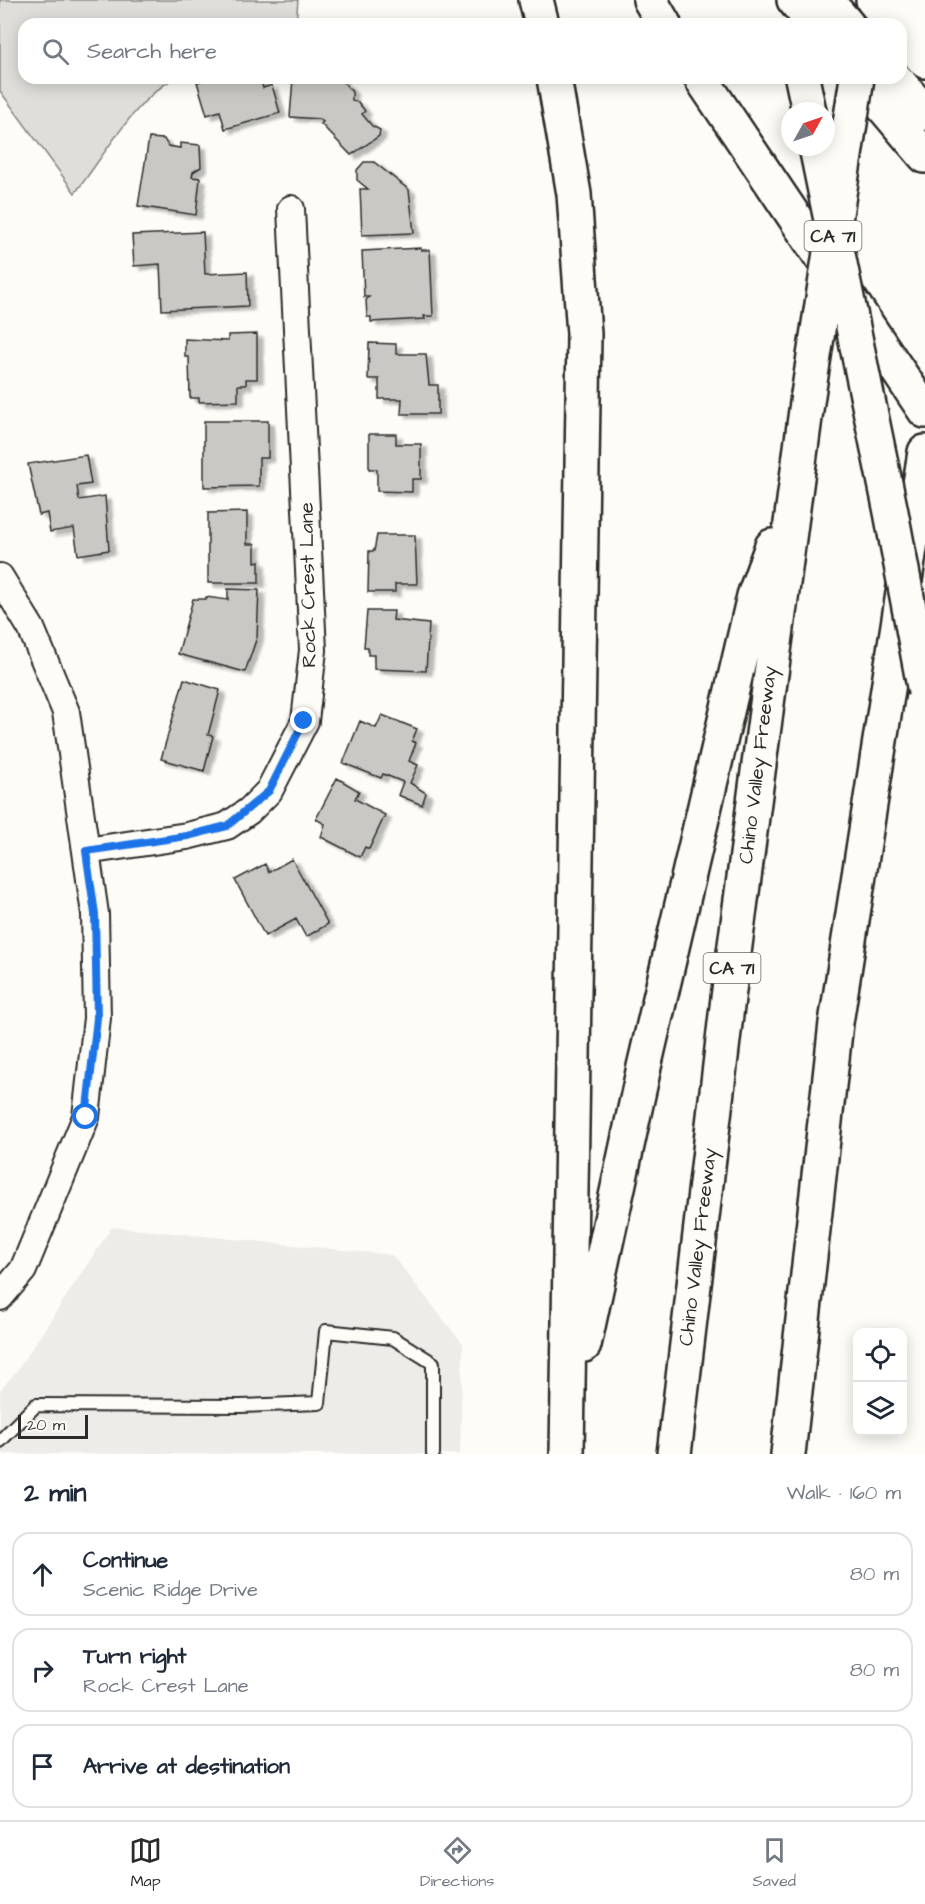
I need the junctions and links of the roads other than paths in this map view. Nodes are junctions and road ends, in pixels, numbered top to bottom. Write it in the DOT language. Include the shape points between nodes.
graph roads {
  1 [pos="536,0"];
  2 [pos="650,0"];
  3 [pos="786,0"];
  4 [pos="794,0"];
  5 [pos="826,0"];
  6 [pos="871,0"];
  7 [pos="908,0"];
  8 [pos="540,18"];
  9 [pos="660,18"];
  10 [pos="790,18"];
  11 [pos="809,18"];
  12 [pos="842,18"];
  13 [pos="867,18"];
  14 [pos="888,18"];
  15 [pos="925,20"];
  16 [pos="907,40"];
  17 [pos="925,61"];
  18 [pos="555,84"];
  19 [pos="705,84"];
  20 [pos="803,84"];
  21 [pos="857,84"];
  22 [pos="863,84"];
  23 [pos="900,84"];
  24 [pos="807,102"];
  25 [pos="925,112"];
  26 [pos="818,156"];
  27 [pos="925,156"];
  28 [pos="291,209"];
  29 [pos="925,411"];
  30 [pos="925,452"];
  31 [pos="795,482"];
  32 [pos="0,577"];
  33 [pos="925,692"];
  34 [pos="86,851"];
  35 [pos="0,1297"];
  36 [pos="798,1369"];
  37 [pos="0,1441"];
  38 [pos="434,1454"];
  39 [pos="567,1454"];
  40 [pos="674,1454"];
  41 [pos="788,1454"];
  42 [pos="799,1454"];
  1 -- 8 [label="highway"];
  2 -- 9 [label="highway"];
  3 -- 10 [label="highway"];
  4 -- 11 [label="highway"];
  5 -- 12 [label="highway"];
  6 -- 13 [label="highway"];
  6 -- 14 [label="highway"];
  7 -- 15 [label="highway"];
  16 -- 17 [label="highway"];
  18 -- 39 [label="highway" via="574,194 584,334"];
  19 -- 29 [label="highway"];
  20 -- 24 [label="highway"];
  21 -- 31 [label="highway, Chino Valley Freeway / CA 71, bridge"];
  22 -- 27 [label="highway"];
  23 -- 25 [label="highway"];
  26 -- 33 [label="highway, bridge"];
  28 -- 34 [label="street, Rock Crest Lane" via="313,650 304,721 269,791 227,826"];
  30 -- 36 [label="highway" via="836,1023"];
  31 -- 39 [label="highway" via="754,596 595,1288"];
  31 -- 40 [label="highway, Chino Valley Freeway / CA 71"];
  32 -- 34 [label="street" via="31,628 66,711"];
  34 -- 35 [label="street" via="95,914 97,1018 86,1117 23,1270"];
  36 -- 41 [label="highway"];
  36 -- 42 [label="highway"];
  37 -- 38 [label="lane" via="36,1405 319,1403 326,1331 393,1338 433,1363"];
}
